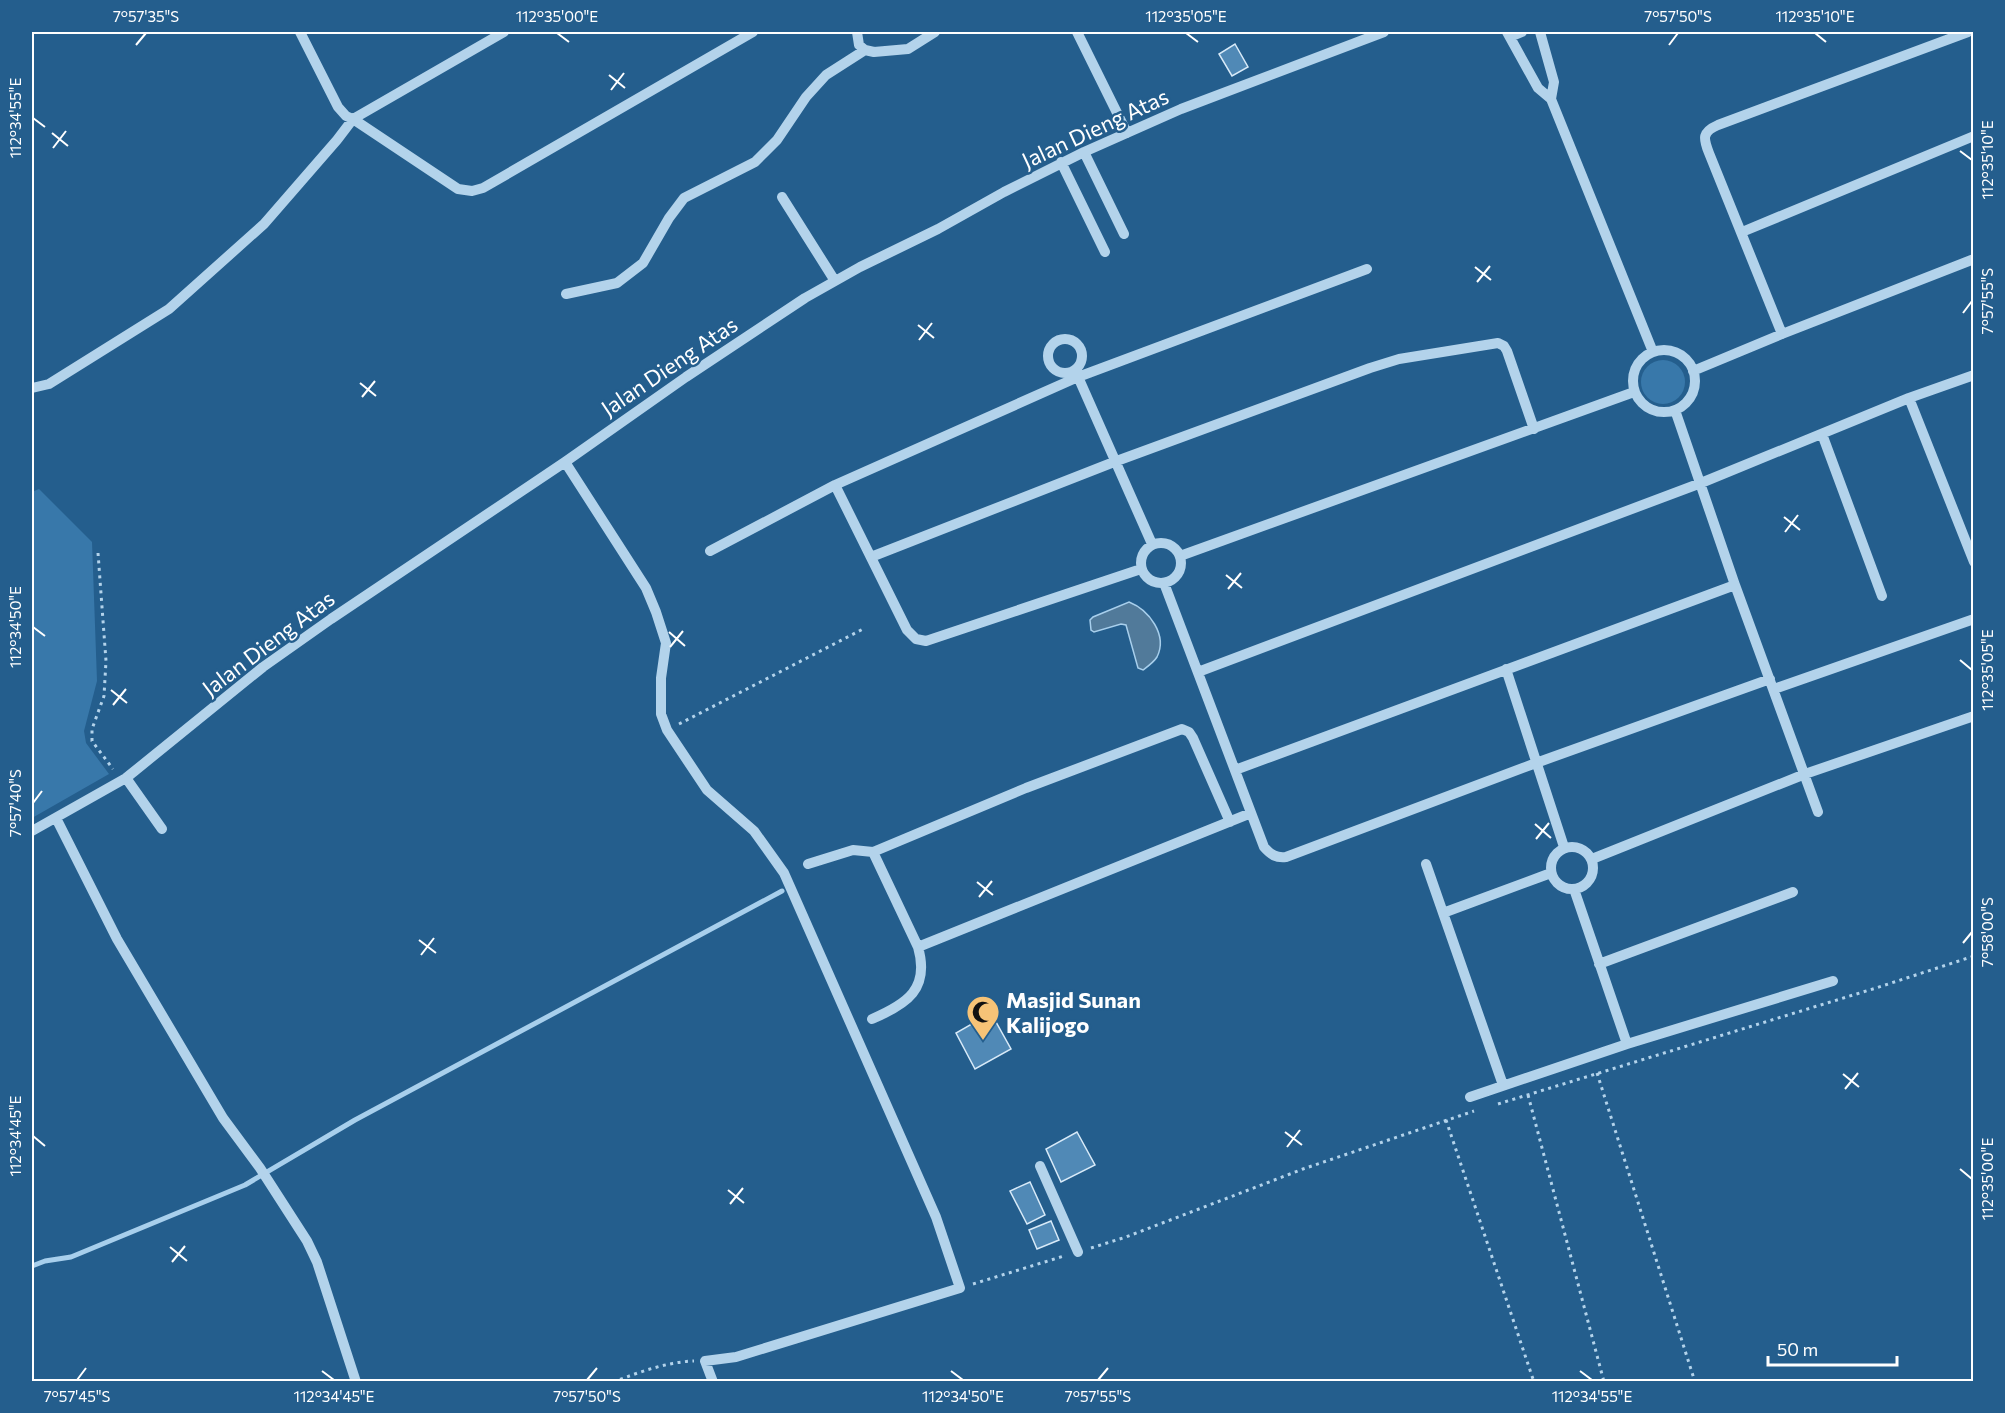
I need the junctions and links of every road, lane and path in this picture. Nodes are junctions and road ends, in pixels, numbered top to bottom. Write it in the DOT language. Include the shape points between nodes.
graph roads {
  1 [pos="300,32"];
  2 [pos="504,32"];
  3 [pos="753,32"];
  4 [pos="857,32"];
  5 [pos="935,32"];
  6 [pos="1077,32"];
  7 [pos="1384,32"];
  8 [pos="1522,32"];
  9 [pos="1540,32"];
  10 [pos="1968,32"];
  11 [pos="1509,34"];
  12 [pos="1356,36"];
  13 [pos="865,50"];
  14 [pos="1551,99"];
  15 [pos="354,119"];
  16 [pos="1127,133"];
  17 [pos="1974,136"];
  18 [pos="1084,152"];
  19 [pos="1061,162"];
  20 [pos="782,197"];
  21 [pos="1742,232"];
  22 [pos="1124,234"];
  23 [pos="1106,252"];
  24 [pos="1974,259"];
  25 [pos="1367,269"];
  26 [pos="835,281"];
  27 [pos="566,294"];
  28 [pos="1782,334"];
  29 [pos="1653,352"];
  30 [pos="1693,371"];
  31 [pos="1076,374"];
  32 [pos="1974,375"];
  33 [pos="32,388"];
  34 [pos="1634,392"];
  35 [pos="1909,398"];
  36 [pos="1675,410"];
  37 [pos="1534,429"];
  38 [pos="1822,434"];
  39 [pos="565,462"];
  40 [pos="1114,462"];
  41 [pos="1701,483"];
  42 [pos="835,485"];
  43 [pos="1152,544"];
  44 [pos="710,551"];
  45 [pos="98,552"];
  46 [pos="1180,556"];
  47 [pos="871,557"];
  48 [pos="1974,562"];
  49 [pos="1141,569"];
  50 [pos="1164,583"];
  51 [pos="1735,585"];
  52 [pos="1882,596"];
  53 [pos="1974,618"];
  54 [pos="865,628"];
  55 [pos="1506,669"];
  56 [pos="1198,672"];
  57 [pos="1772,684"];
  58 [pos="1974,716"];
  59 [pos="667,730"];
  60 [pos="1536,763"];
  61 [pos="1235,770"];
  62 [pos="1805,774"];
  63 [pos="124,779"];
  64 [pos="1818,812"];
  65 [pos="1251,813"];
  66 [pos="56,818"];
  67 [pos="1230,822"];
  68 [pos="162,829"];
  69 [pos="32,831"];
  70 [pos="1564,847"];
  71 [pos="873,852"];
  72 [pos="1592,859"];
  73 [pos="807,864"];
  74 [pos="1426,864"];
  75 [pos="1551,873"];
  76 [pos="1574,889"];
  77 [pos="1793,892"];
  78 [pos="1443,913"];
  79 [pos="918,947"];
  80 [pos="1974,956"];
  81 [pos="1599,964"];
  82 [pos="1833,981"];
  83 [pos="872,1018"];
  84 [pos="1628,1044"];
  85 [pos="1597,1073"];
  86 [pos="1503,1085"];
  87 [pos="1528,1095"];
  88 [pos="1470,1097"];
  89 [pos="1497,1104"];
  90 [pos="1476,1111"];
  91 [pos="1446,1120"];
  92 [pos="1040,1166"];
  93 [pos="1078,1252"];
  94 [pos="960,1288"];
  95 [pos="705,1361"];
  96 [pos="356,1382"];
  97 [pos="613,1382"];
  98 [pos="713,1382"];
  99 [pos="1534,1382"];
  100 [pos="1604,1382"];
  101 [pos="1695,1382"];
  1 -- 15 [label="street" via="338,107"];
  2 -- 15 [label="street"];
  3 -- 15 [label="street" via="472,192 458,189"];
  4 -- 13 [label="street" via="859,45"];
  5 -- 13 [label="street" via="908,49"];
  6 -- 16 [label="street"];
  7 -- 12 [label="street, Jalan Dieng Atas"];
  8 -- 11 [label="street"];
  9 -- 14 [label="street" via="1554,82"];
  10 -- 21 [label="street" via="1710,129 1705,141"];
  11 -- 14 [label="street" via="1538,88"];
  12 -- 16 [label="street, Jalan Dieng Atas"];
  13 -- 27 [label="street" via="826,75 777,140 755,162 684,198 643,263 617,283"];
  14 -- 29 [label="street"];
  15 -- 33 [label="street" via="264,224 169,309 49,384"];
  16 -- 18 [label="street, Jalan Dieng Atas"];
  17 -- 21 [label="street"];
  18 -- 19 [label="street, Jalan Dieng Atas"];
  18 -- 22 [label="street"];
  19 -- 23 [label="street"];
  19 -- 26 [label="street, Jalan Dieng Atas"];
  20 -- 26 [label="street"];
  21 -- 28 [label="street"];
  24 -- 28 [label="street"];
  25 -- 31 [label="street"];
  26 -- 39 [label="street, Jalan Dieng Atas" via="732,345"];
  28 -- 30 [label="street"];
  29 -- 30 [label="street" via="1677,353"];
  29 -- 34 [label="street" via="1635,368"];
  30 -- 36 [label="street" via="1692,394"];
  31 -- 40 [label="street"];
  31 -- 42 [label="street"];
  32 -- 35 [label="street"];
  34 -- 36 [label="street" via="1642,404 1654,411"];
  34 -- 37 [label="street"];
  35 -- 38 [label="street"];
  35 -- 48 [label="street"];
  36 -- 41 [label="street"];
  37 -- 40 [label="street" via="1508,351 1498,344 1399,359"];
  37 -- 46 [label="street"];
  38 -- 41 [label="street"];
  38 -- 52 [label="street"];
  39 -- 59 [label="street" via="646,588 656,612 666,643 661,714"];
  39 -- 63 [label="street, Jalan Dieng Atas" via="263,667"];
  40 -- 43 [label="street"];
  40 -- 47 [label="street"];
  41 -- 51 [label="street"];
  41 -- 56 [label="street"];
  42 -- 44 [label="street"];
  42 -- 47 [label="street"];
  43 -- 46 [label="street" via="1172,546"];
  43 -- 49 [label="street" via="1141,557"];
  45 -- 63 [label="path" via="106,661 104,696 92,729 92,741"];
  46 -- 50 [label="street" via="1176,576"];
  47 -- 49 [label="street" via="907,630 916,639 926,641"];
  49 -- 50 [label="street" via="1152,582"];
  50 -- 56 [label="street"];
  51 -- 55 [label="street"];
  51 -- 57 [label="street"];
  53 -- 57 [label="street"];
  54 -- 59 [label="path"];
  55 -- 60 [label="street"];
  55 -- 61 [label="street"];
  56 -- 61 [label="street"];
  57 -- 60 [label="street"];
  57 -- 62 [label="street"];
  58 -- 62 [label="street"];
  59 -- 94 [label="street" via="707,790 754,831 784,873 936,1217"];
  60 -- 65 [label="street" via="1278,858 1264,847"];
  60 -- 70 [label="street"];
  61 -- 65 [label="street"];
  62 -- 64 [label="street"];
  62 -- 72 [label="street"];
  63 -- 66 [label="street, Jalan Dieng Atas"];
  63 -- 68 [label="street"];
  65 -- 67 [label="street"];
  66 -- 69 [label="street, Jalan Dieng Atas"];
  66 -- 96 [label="street" via="117,939 223,1118 307,1241"];
  67 -- 71 [label="street" via="1193,738 1182,729"];
  67 -- 79 [label="street"];
  70 -- 72 [label="street" via="1583,849"];
  70 -- 75 [label="street" via="1554,855"];
  71 -- 73 [label="street" via="854,850"];
  71 -- 79 [label="street"];
  72 -- 76 [label="street" via="1591,878"];
  74 -- 78 [label="street"];
  75 -- 76 [label="street" via="1557,884"];
  75 -- 78 [label="street"];
  76 -- 81 [label="street"];
  77 -- 81 [label="street"];
  78 -- 86 [label="street"];
  79 -- 83 [label="street" via="921,979 914,993 905,1002"];
  80 -- 85 [label="path"];
  81 -- 84 [label="street"];
  82 -- 84 [label="street"];
  84 -- 86 [label="street"];
  85 -- 87 [label="path"];
  85 -- 101 [label="path"];
  86 -- 88 [label="street"];
  87 -- 89 [label="path"];
  87 -- 100 [label="path"];
  90 -- 91 [label="path"];
  91 -- 93 [label="path"];
  91 -- 99 [label="path"];
  92 -- 93 [label="street"];
  93 -- 94 [label="path"];
  94 -- 95 [label="street" via="736,1357"];
  95 -- 97 [label="path" via="681,1361"];
  95 -- 98 [label="street"];
}
